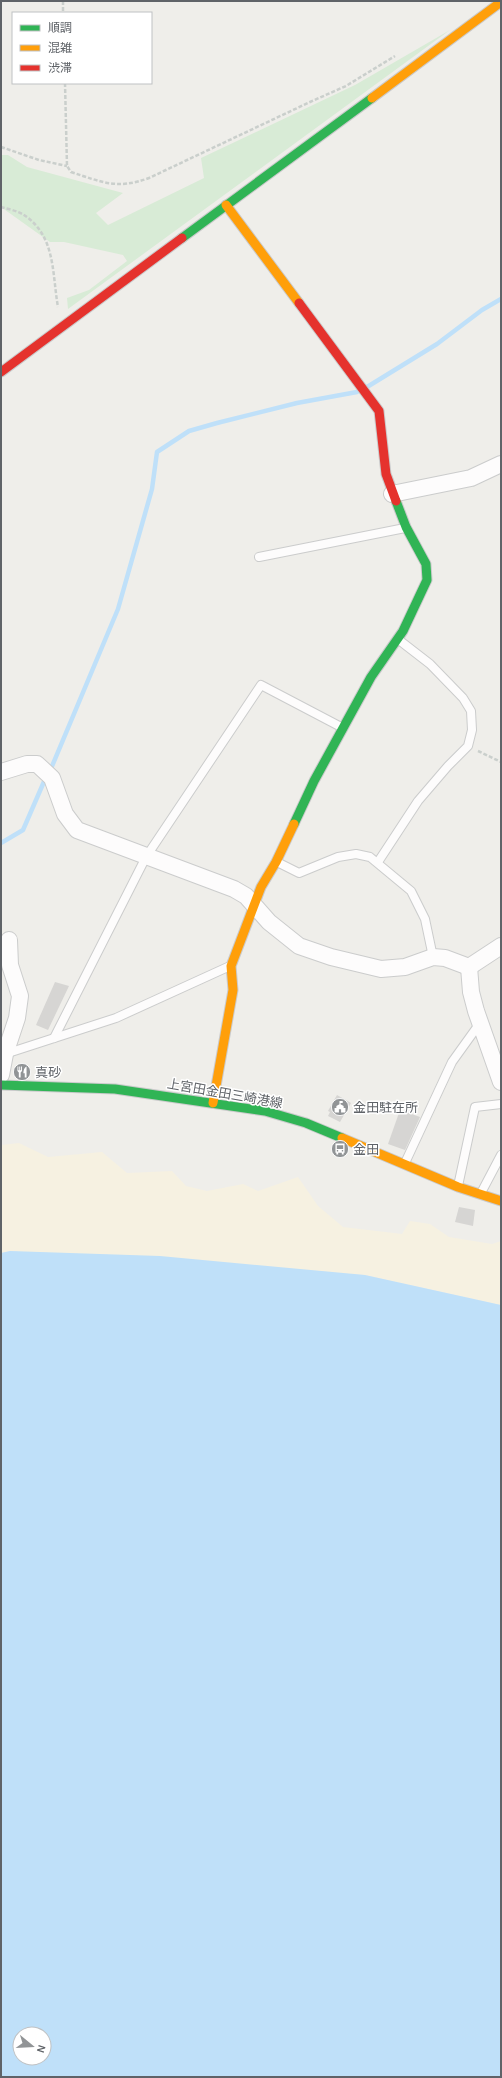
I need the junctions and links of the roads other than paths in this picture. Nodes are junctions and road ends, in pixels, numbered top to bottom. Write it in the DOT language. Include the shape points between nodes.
graph roads {
  1 [pos="501,2"];
  2 [pos="226,205"];
  3 [pos="1,372"];
  4 [pos="501,464"];
  5 [pos="392,494"];
  6 [pos="406,527"];
  7 [pos="259,557"];
  8 [pos="399,639"];
  9 [pos="344,728"];
  10 [pos="1,772"];
  11 [pos="146,858"];
  12 [pos="276,862"];
  13 [pos="378,862"];
  14 [pos="255,907"];
  15 [pos="8,940"];
  16 [pos="501,946"];
  17 [pos="433,957"];
  18 [pos="231,966"];
  19 [pos="469,967"];
  20 [pos="480,1023"];
  21 [pos="54,1038"];
  22 [pos="5,1054"];
  23 [pos="1,1074"];
  24 [pos="501,1082"];
  25 [pos="1,1085"];
  26 [pos="213,1103"];
  27 [pos="501,1104"];
  28 [pos="501,1155"];
  29 [pos="405,1164"];
  30 [pos="458,1188"];
  31 [pos="480,1196"];
  32 [pos="501,1201"];
  1 -- 2 [label="street"];
  2 -- 3 [label="street"];
  2 -- 5 [label="street" via="379,411 386,474"];
  4 -- 5 [label="street" via="471,478"];
  5 -- 6 [label="street"];
  6 -- 7 [label="lane"];
  6 -- 8 [label="street" via="426,564 427,580"];
  8 -- 9 [label="street" via="371,677"];
  8 -- 13 [label="lane" via="430,664 463,698 471,711 472,730 468,746 418,801"];
  9 -- 11 [label="lane" via="261,686"];
  9 -- 12 [label="street" via="314,781"];
  10 -- 11 [label="street" via="27,764 37,764 52,778 65,814 77,830"];
  11 -- 14 [label="street" via="234,889 246,896"];
  11 -- 21 [label="lane"];
  12 -- 13 [label="lane" via="299,873 338,856 356,854"];
  12 -- 14 [label="street" via="261,887"];
  13 -- 17 [label="lane" via="411,891 425,919"];
  14 -- 17 [label="street" via="299,946 331,957 382,969 405,967"];
  14 -- 18 [label="street"];
  15 -- 22 [label="street" via="10,965 20,996 17,1018"];
  16 -- 19 [label="street"];
  17 -- 19 [label="street" via="445,958"];
  18 -- 21 [label="lane" via="116,1018"];
  18 -- 26 [label="street" via="233,990"];
  19 -- 20 [label="street" via="471,992"];
  20 -- 24 [label="street"];
  20 -- 29 [label="lane" via="452,1062"];
  21 -- 22 [label="lane"];
  22 -- 23 [label="street"];
  25 -- 26 [label="street, 上宮田金田三崎港線" via="115,1089"];
  26 -- 29 [label="street, 上宮田金田三崎港線" via="265,1111 306,1123"];
  27 -- 30 [label="lane" via="475,1107"];
  28 -- 31 [label="lane"];
  29 -- 30 [label="street, 上宮田金田三崎港線"];
  30 -- 31 [label="street, 上宮田金田三崎港線"];
  31 -- 32 [label="street, 上宮田金田三崎港線"];
}
